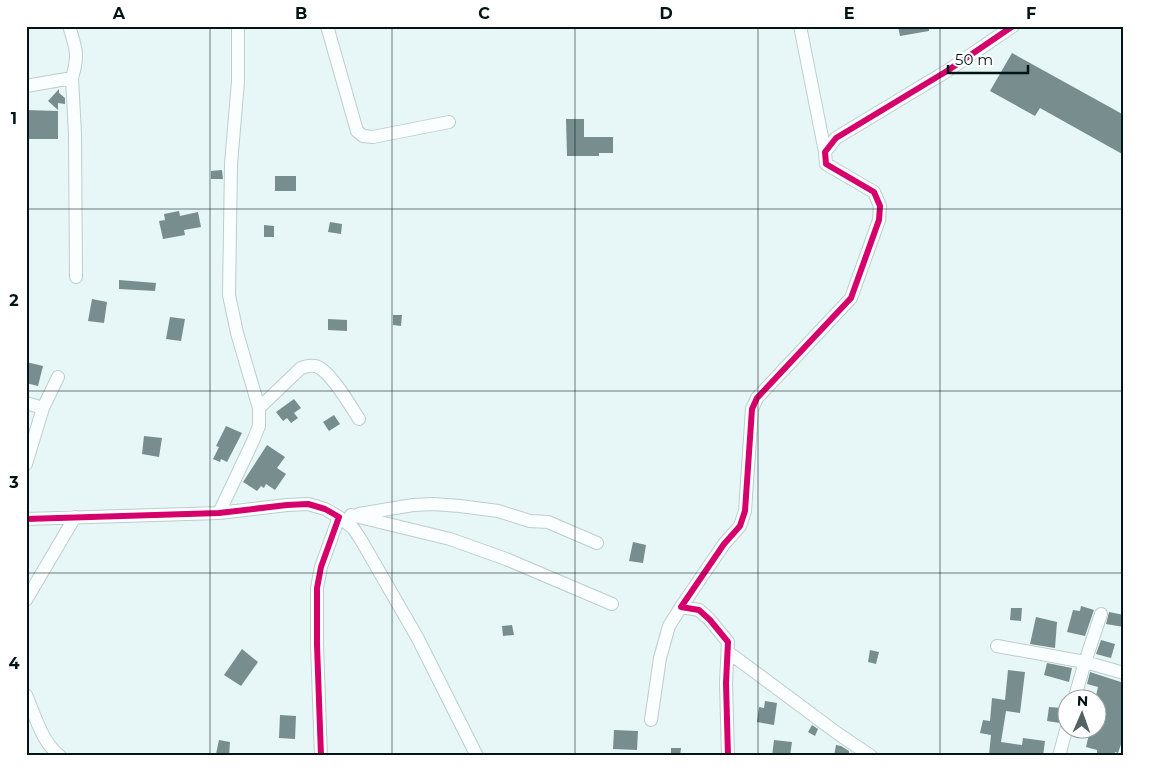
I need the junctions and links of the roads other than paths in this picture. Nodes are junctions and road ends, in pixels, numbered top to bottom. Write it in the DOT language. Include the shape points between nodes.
graph roads {
  1 [pos="69,26"];
  2 [pos="238,26"];
  3 [pos="327,26"];
  4 [pos="800,26"];
  5 [pos="1013,26"];
  6 [pos="72,78"];
  7 [pos="26,86"];
  8 [pos="449,122"];
  9 [pos="825,152"];
  10 [pos="76,277"];
  11 [pos="58,377"];
  12 [pos="26,403"];
  13 [pos="43,408"];
  14 [pos="259,408"];
  15 [pos="359,419"];
  16 [pos="26,464"];
  17 [pos="219,513"];
  18 [pos="345,516"];
  19 [pos="75,517"];
  20 [pos="26,519"];
  21 [pos="597,543"];
  22 [pos="26,600"];
  23 [pos="612,604"];
  24 [pos="681,607"];
  25 [pos="1101,614"];
  26 [pos="997,646"];
  27 [pos="728,652"];
  28 [pos="1085,662"];
  29 [pos="1124,674"];
  30 [pos="1077,690"];
  31 [pos="26,695"];
  32 [pos="651,720"];
  33 [pos="1063,740"];
  34 [pos="60,756"];
  35 [pos="321,756"];
  36 [pos="477,756"];
  37 [pos="728,756"];
  38 [pos="871,756"];
  39 [pos="1058,756"];
  1 -- 6 [label="street" via="77,60"];
  2 -- 14 [label="street" via="229,294"];
  3 -- 8 [label="street" via="357,131 363,136 372,138"];
  4 -- 9 [label="street"];
  5 -- 9 [label="street" via="947,71 836,138"];
  6 -- 7 [label="street"];
  6 -- 10 [label="street"];
  9 -- 24 [label="street" via="826,164 874,192 880,206 879,220 851,298 757,398 752,409 745,511 740,526"];
  11 -- 13 [label="street"];
  12 -- 13 [label="street"];
  13 -- 16 [label="street"];
  14 -- 15 [label="street" via="301,368 319,366"];
  14 -- 17 [label="street" via="259,426 254,440"];
  17 -- 18 [label="street" via="308,504"];
  17 -- 19 [label="street"];
  18 -- 21 [label="street" via="413,505 460,506 548,522"];
  18 -- 23 [label="street" via="450,539"];
  18 -- 35 [label="street" via="321,567 317,588"];
  18 -- 36 [label="street" via="417,637"];
  19 -- 20 [label="street"];
  19 -- 22 [label="street"];
  24 -- 27 [label="street" via="700,610 728,642"];
  24 -- 32 [label="street" via="669,626 660,658"];
  25 -- 28 [label="street"];
  26 -- 28 [label="street"];
  27 -- 37 [label="street"];
  27 -- 38 [label="street"];
  28 -- 29 [label="street"];
  28 -- 30 [label="street"];
  31 -- 34 [label="street" via="39,726"];
  33 -- 39 [label="street"];
}
